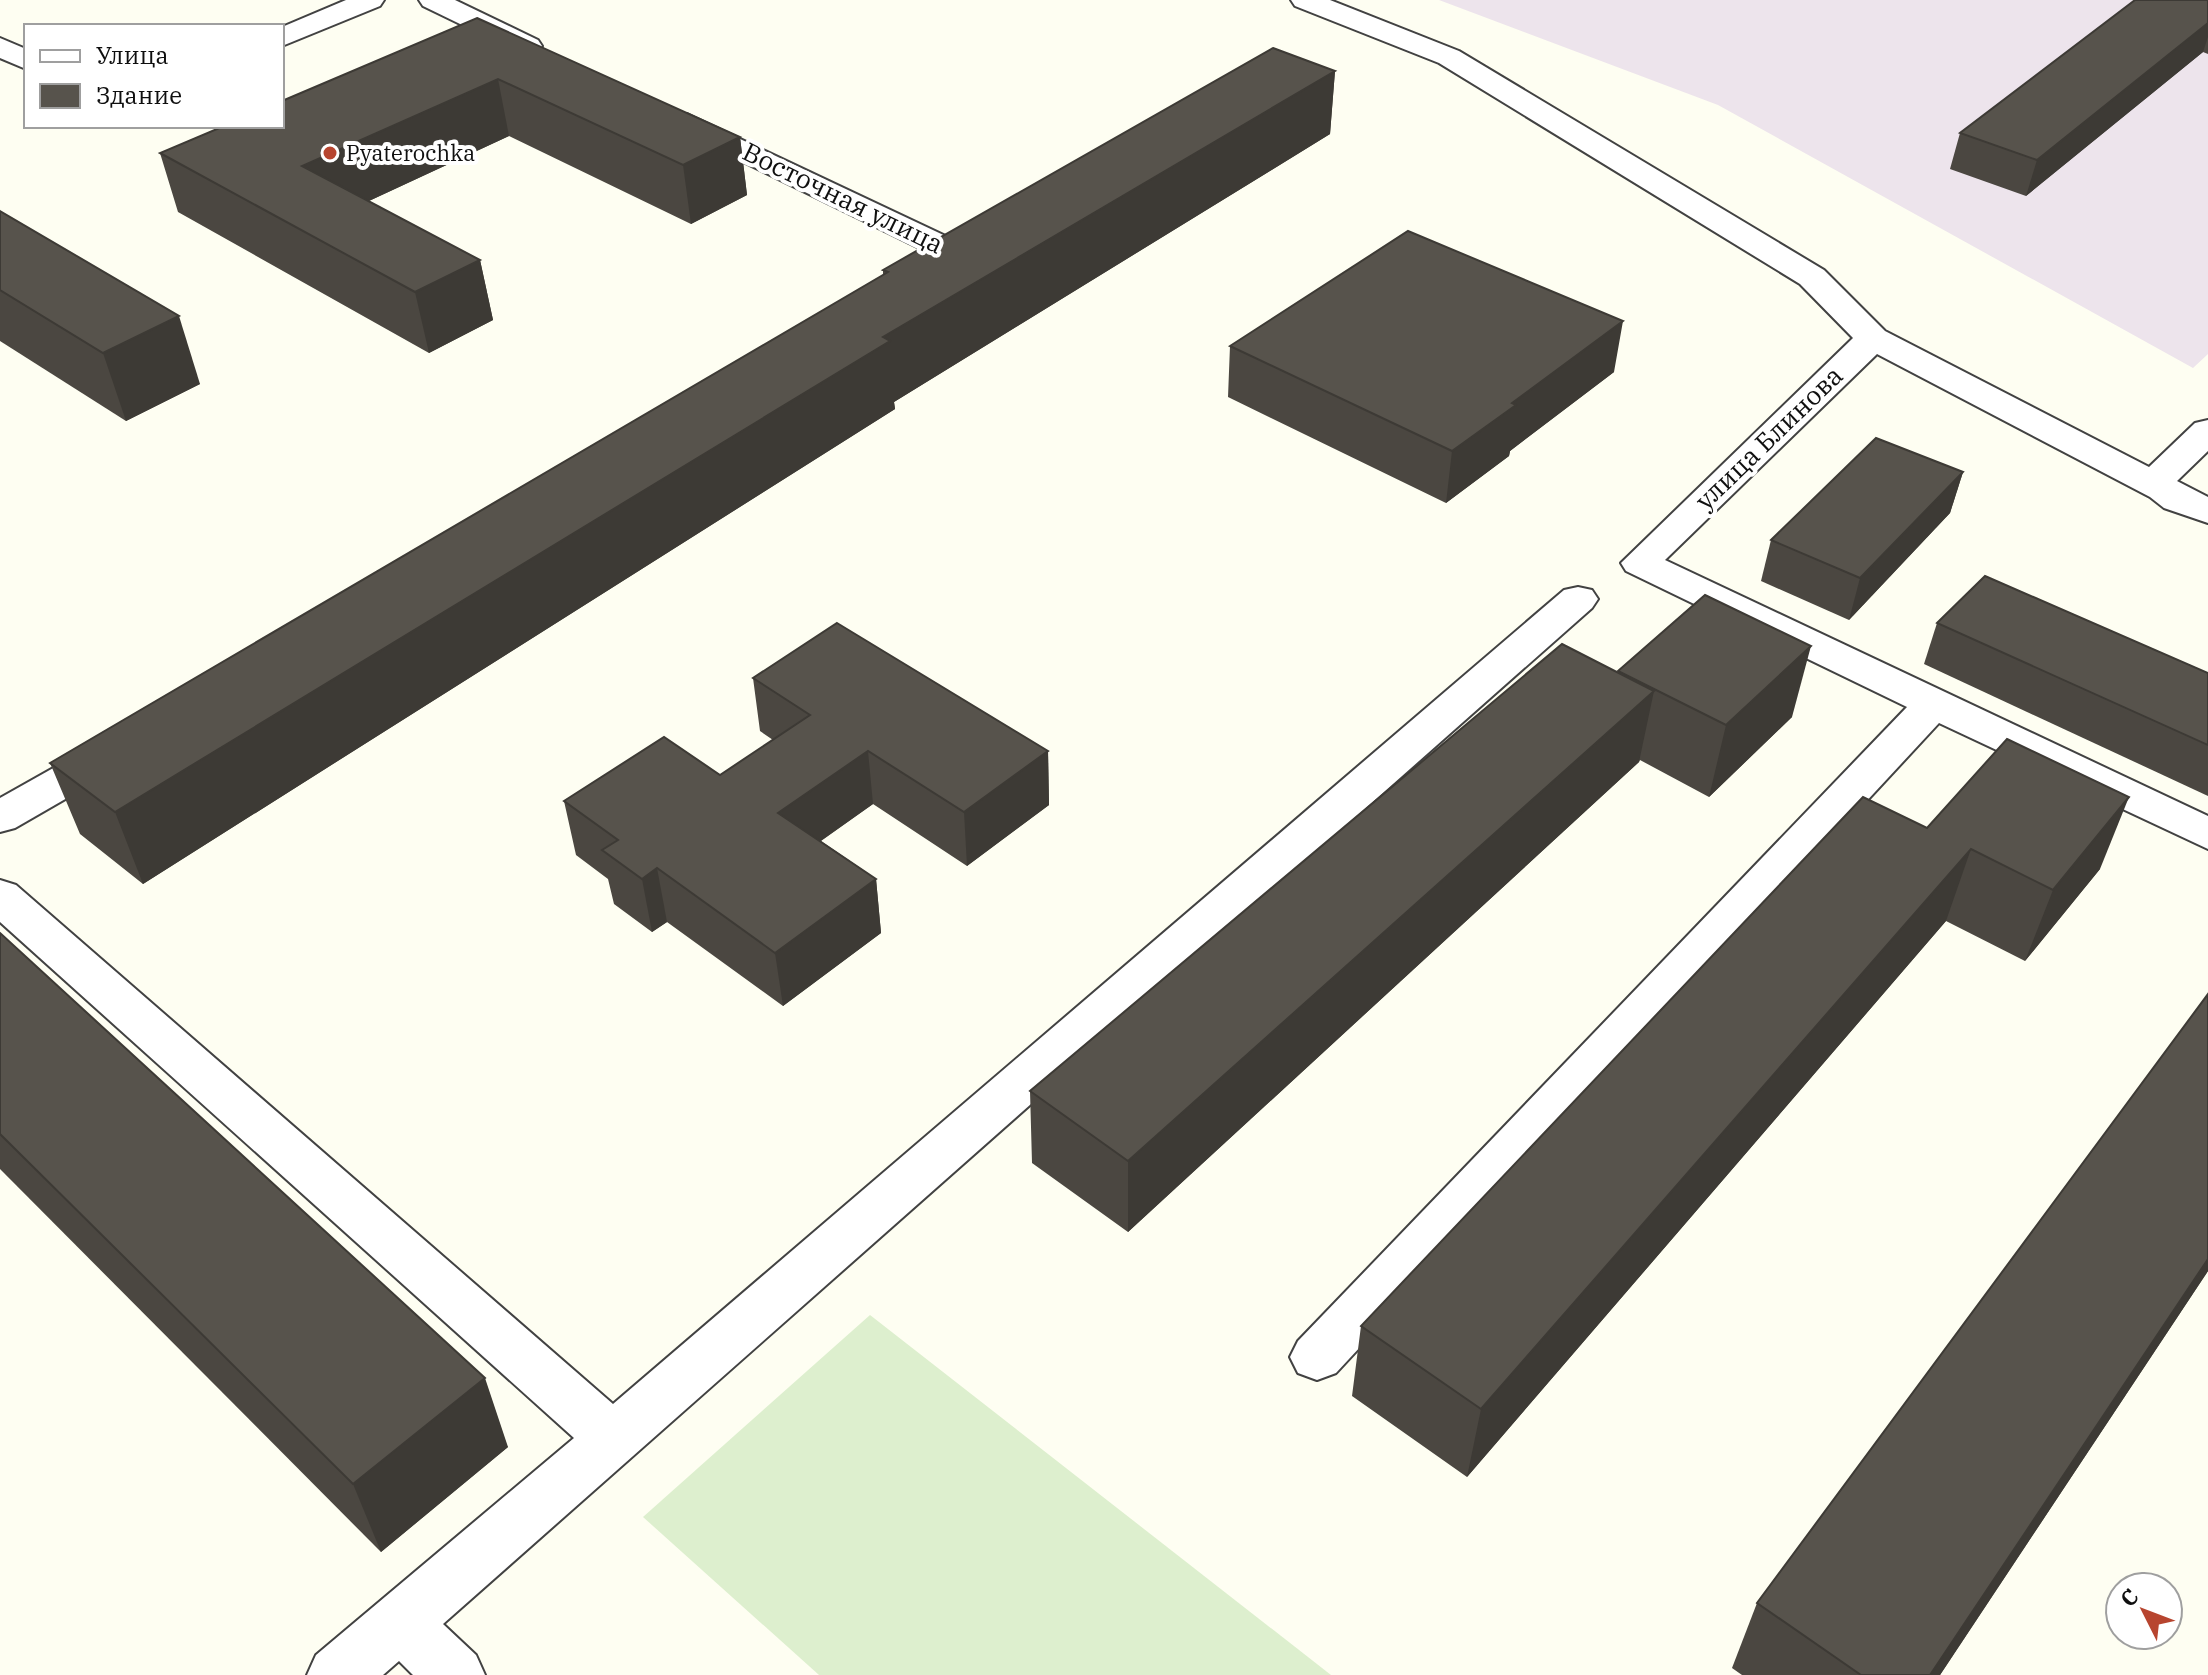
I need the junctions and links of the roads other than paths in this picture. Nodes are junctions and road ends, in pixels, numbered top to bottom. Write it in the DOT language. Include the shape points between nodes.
graph roads {
  1 [pos="370,0"];
  2 [pos="433,0"];
  3 [pos="1305,0"];
  4 [pos="284,36"];
  5 [pos="0,47"];
  6 [pos="24,59"];
  7 [pos="562,62"];
  8 [pos="662,111"];
  9 [pos="935,287"];
  10 [pos="1873,338"];
  11 [pos="2208,431"];
  12 [pos="2155,482"];
  13 [pos="2208,512"];
  14 [pos="2208,526"];
  15 [pos="1578,599"];
  16 [pos="1934,703"];
  17 [pos="138,739"];
  18 [pos="0,817"];
  19 [pos="2208,834"];
  20 [pos="0,896"];
  21 [pos="1317,1357"];
  22 [pos="613,1438"];
  23 [pos="401,1623"];
  24 [pos="337,1675"];
  25 [pos="455,1675"];
  1 -- 4 [label="street"];
  2 -- 7 [label="street"];
  3 -- 10 [label="street" via="1449,57 1812,277"];
  5 -- 6 [label="street"];
  8 -- 9 [label="street, Восточная улица" via="976,263"];
  10 -- 12 [label="street"];
  10 -- 16 [label="street, улица Блинова" via="1640,563"];
  11 -- 12 [label="street"];
  12 -- 13 [label="street"];
  12 -- 14 [label="street"];
  15 -- 22 [label="street"];
  16 -- 19 [label="street, улица Блинова"];
  16 -- 21 [label="street"];
  17 -- 18 [label="street"];
  20 -- 22 [label="street"];
  22 -- 23 [label="street"];
  23 -- 24 [label="street"];
  23 -- 25 [label="street"];
}
